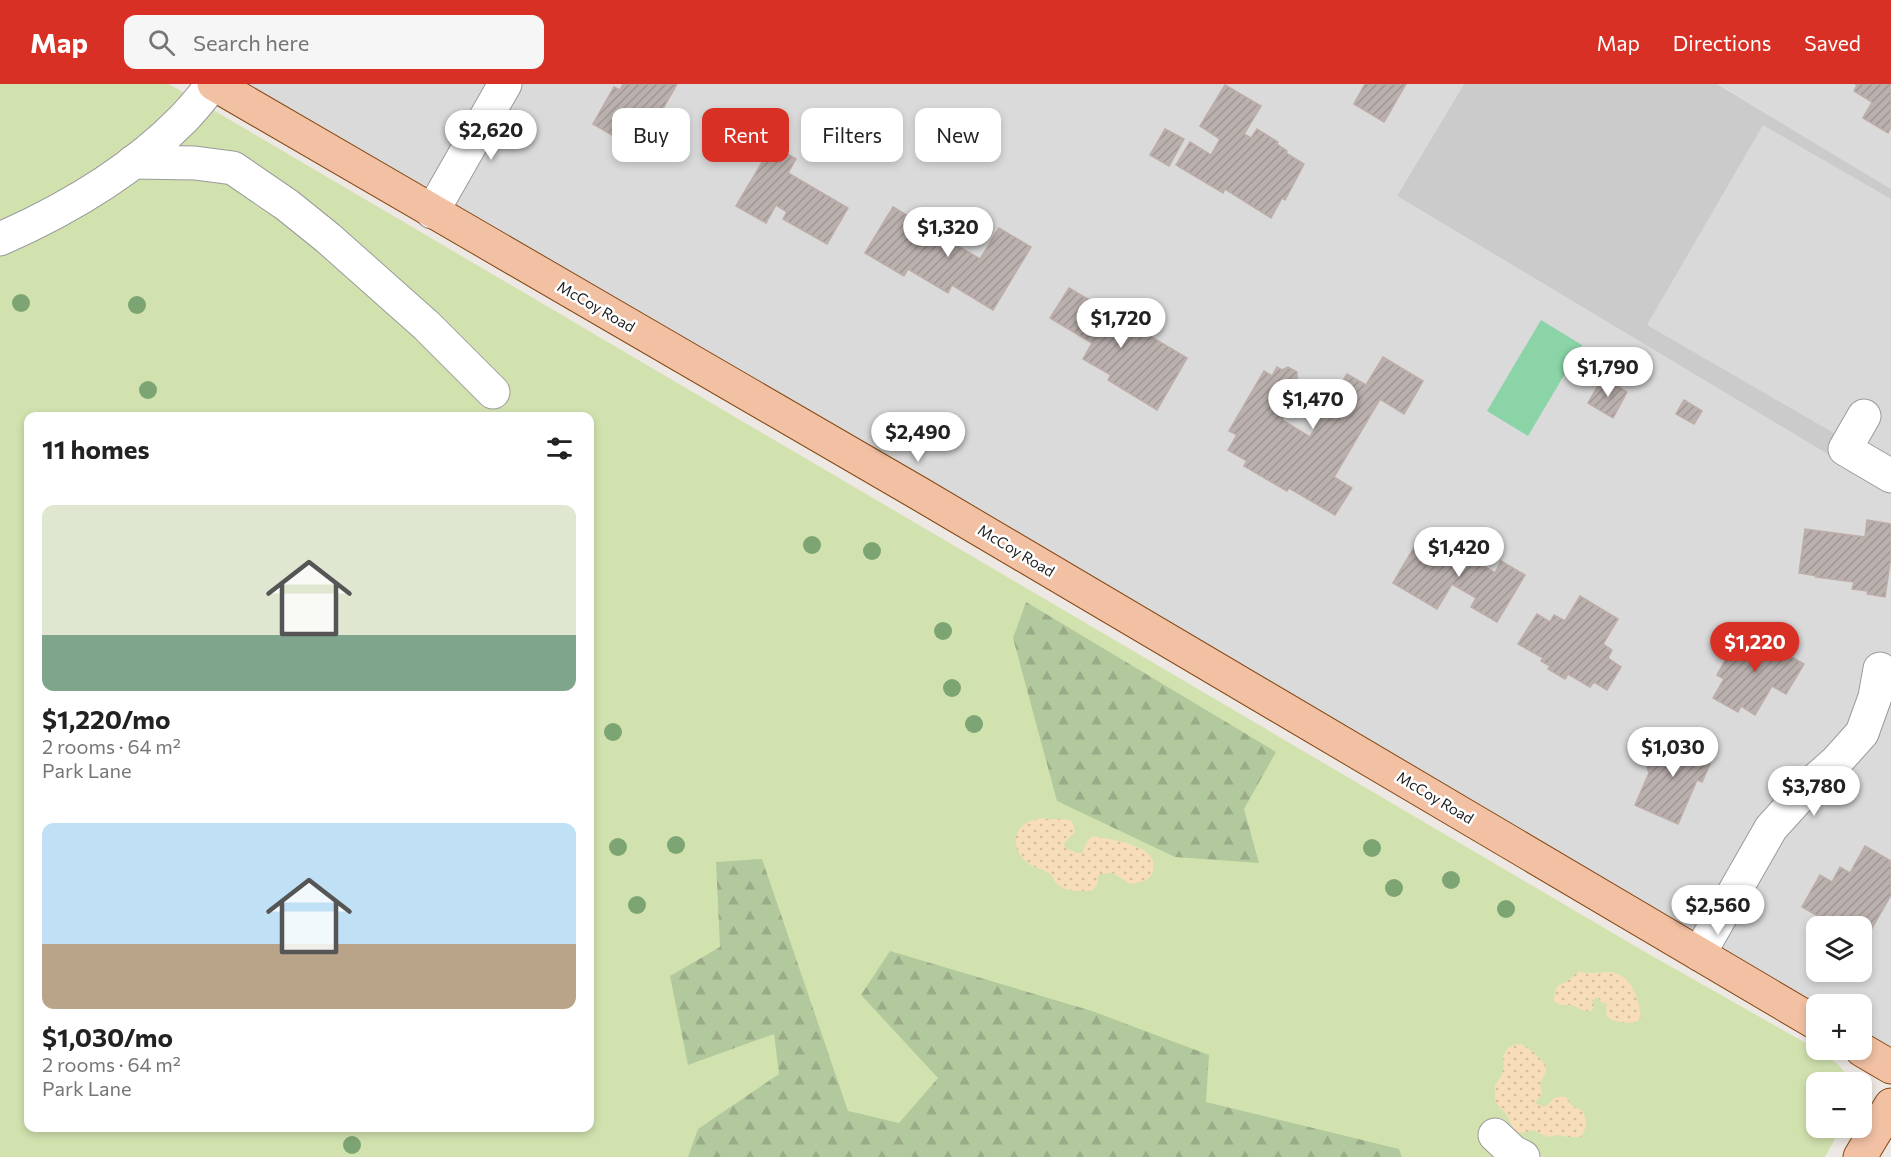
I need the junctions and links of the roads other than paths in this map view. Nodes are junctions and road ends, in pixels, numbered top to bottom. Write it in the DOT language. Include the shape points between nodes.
graph roads {
  1 [pos="213,84"];
  2 [pos="505,84"];
  3 [pos="133,162"];
  4 [pos="432,212"];
  5 [pos="0,239"];
  6 [pos="493,392"];
  7 [pos="1864,416"];
  8 [pos="1891,476"];
  9 [pos="1880,669"];
  10 [pos="1700,954"];
  11 [pos="1806,1017"];
  12 [pos="1872,1056"];
  13 [pos="1891,1067"];
  14 [pos="1891,1105"];
  15 [pos="1495,1135"];
  16 [pos="1523,1157"];
  17 [pos="1860,1157"];
  1 -- 3 [label="street" via="183,119"];
  1 -- 4 [label="main road, McCoy Road"];
  2 -- 4 [label="street"];
  3 -- 5 [label="street" via="57,212"];
  3 -- 6 [label="street" via="233,168 328,237"];
  4 -- 10 [label="main road, McCoy Road" via="920,494"];
  7 -- 8 [label="street" via="1845,449"];
  9 -- 10 [label="street" via="1862,733 1771,828"];
  10 -- 11 [label="main road, McCoy Road"];
  12 -- 13 [label="main road"];
  14 -- 17 [label="main road"];
  15 -- 16 [label="street"];
}
